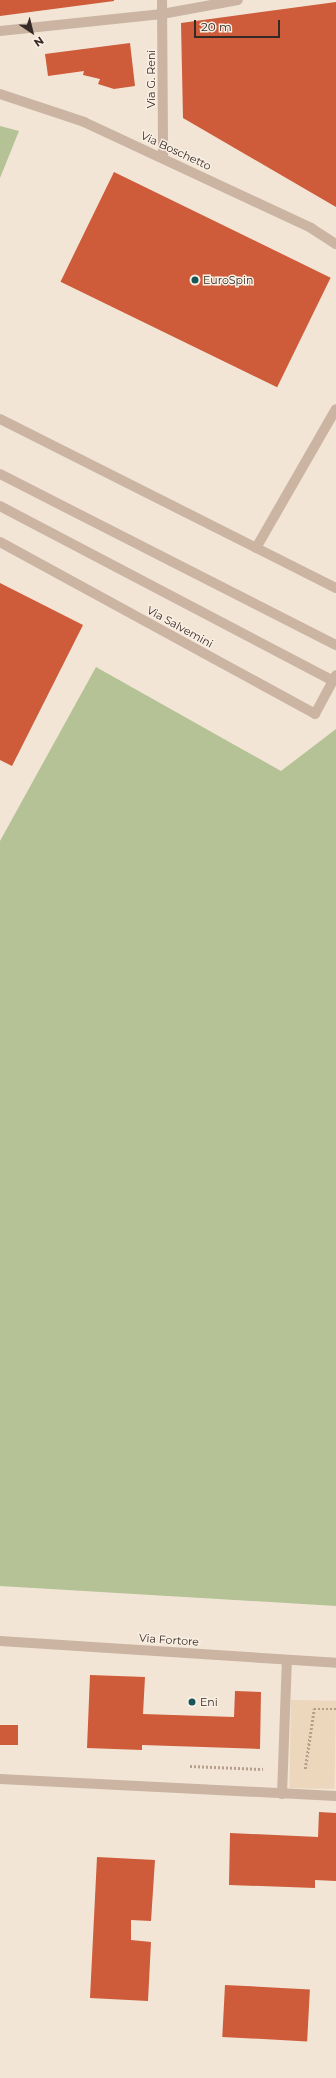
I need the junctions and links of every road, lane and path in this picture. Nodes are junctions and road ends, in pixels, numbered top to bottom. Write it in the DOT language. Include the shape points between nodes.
graph roads {
  1 [pos="162,0"];
  2 [pos="238,0"];
  3 [pos="162,14"];
  4 [pos="0,31"];
  5 [pos="0,94"];
  6 [pos="163,158"];
  7 [pos="336,244"];
  8 [pos="336,408"];
  9 [pos="0,419"];
  10 [pos="0,474"];
  11 [pos="0,506"];
  12 [pos="0,542"];
  13 [pos="256,548"];
  14 [pos="336,588"];
  15 [pos="336,645"];
  16 [pos="334,678"];
  17 [pos="0,1641"];
  18 [pos="287,1660"];
  19 [pos="336,1663"];
  20 [pos="336,1709"];
  21 [pos="189,1766"];
  22 [pos="283,1770"];
  23 [pos="0,1779"];
  24 [pos="282,1794"];
  25 [pos="336,1796"];
  1 -- 3 [label="street, Via G. Reni"];
  2 -- 3 [label="street"];
  3 -- 4 [label="street"];
  3 -- 6 [label="street, Via G. Reni"];
  5 -- 6 [label="street, Via Boschetto" via="84,122"];
  6 -- 7 [label="street, Via Boschetto" via="311,228"];
  8 -- 13 [label="street"];
  9 -- 13 [label="street"];
  10 -- 15 [label="street"];
  11 -- 16 [label="street, Via Salvemini"];
  12 -- 16 [label="street, Via Salvemini" via="315,714"];
  13 -- 14 [label="street"];
  17 -- 18 [label="street, Via Fortore"];
  18 -- 19 [label="street, Via Fortore"];
  18 -- 22 [label="street"];
  20 -- 22 [label="path" via="314,1709 305,1770"];
  21 -- 22 [label="path"];
  22 -- 24 [label="street"];
  23 -- 24 [label="street"];
  24 -- 25 [label="street"];
}
